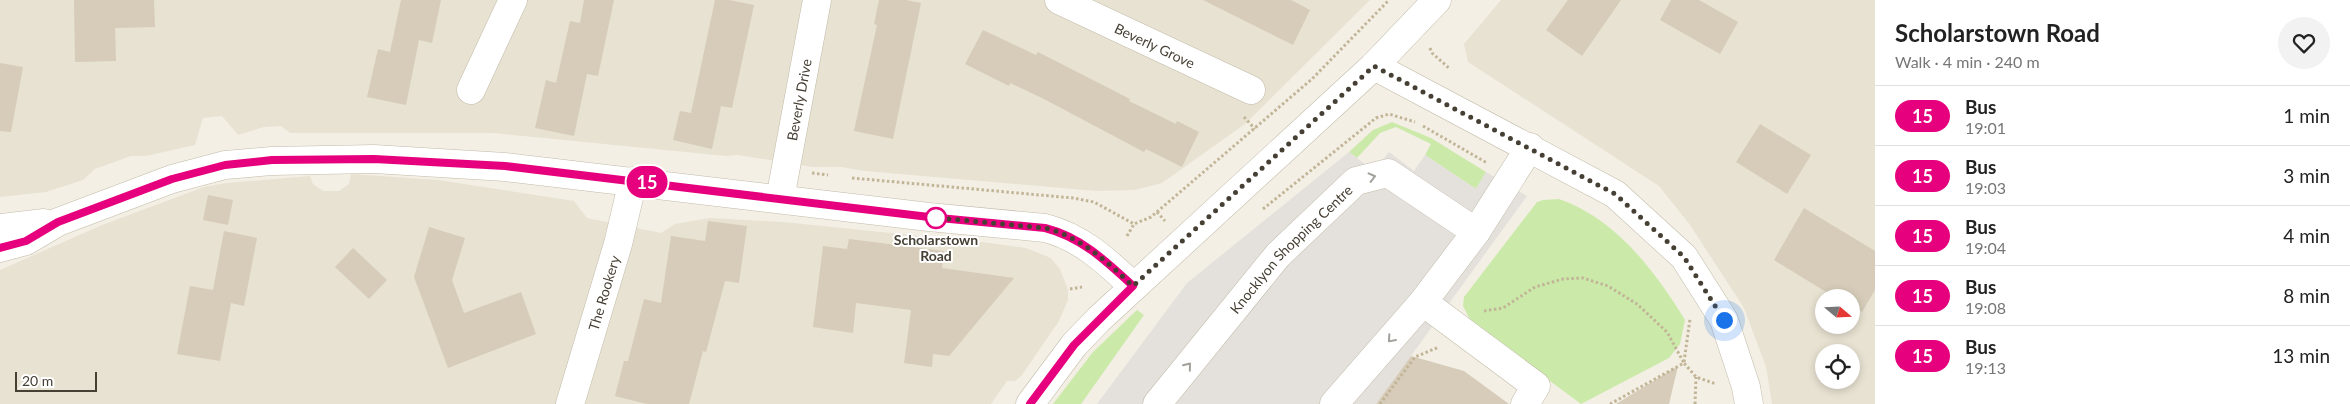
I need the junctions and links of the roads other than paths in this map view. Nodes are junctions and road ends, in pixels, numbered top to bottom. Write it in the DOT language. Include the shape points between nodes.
graph roads {
  1 [pos="513,0"];
  2 [pos="817,0"];
  3 [pos="1059,0"];
  4 [pos="1437,0"];
  5 [pos="1374,66"];
  6 [pos="471,90"];
  7 [pos="1246,102"];
  8 [pos="1530,147"];
  9 [pos="633,180"];
  10 [pos="780,198"];
  11 [pos="58,222"];
  12 [pos="0,228"];
  13 [pos="1476,232"];
  14 [pos="0,248"];
  15 [pos="1133,286"];
  16 [pos="1423,302"];
  17 [pos="570,404"];
  18 [pos="1030,404"];
  19 [pos="1157,404"];
  20 [pos="1334,404"];
  21 [pos="1525,404"];
  22 [pos="1749,404"];
  1 -- 6 [label="street"];
  2 -- 10 [label="street, Beverly Drive"];
  3 -- 7 [label="street, Beverly Grove"];
  4 -- 5 [label="street"];
  5 -- 8 [label="street"];
  5 -- 15 [label="street"];
  8 -- 13 [label="street"];
  8 -- 22 [label="street" via="1615,194 1684,257 1724,320"];
  9 -- 10 [label="street"];
  9 -- 11 [label="street" via="505,166 374,159 247,162 188,173"];
  9 -- 17 [label="street, The Rookery" via="618,244"];
  10 -- 15 [label="street" via="1045,228 1061,232 1089,247"];
  11 -- 12 [label="street"];
  11 -- 14 [label="street" via="35,237"];
  13 -- 16 [label="street"];
  19 -- 13 [label="street, Knocklyon Shopping Centre, one-way" via="1278,255 1356,181 1388,173"];
  15 -- 18 [label="street" via="1074,345"];
  16 -- 20 [label="street, one-way"];
  16 -- 21 [label="street" via="1536,386"];
}
